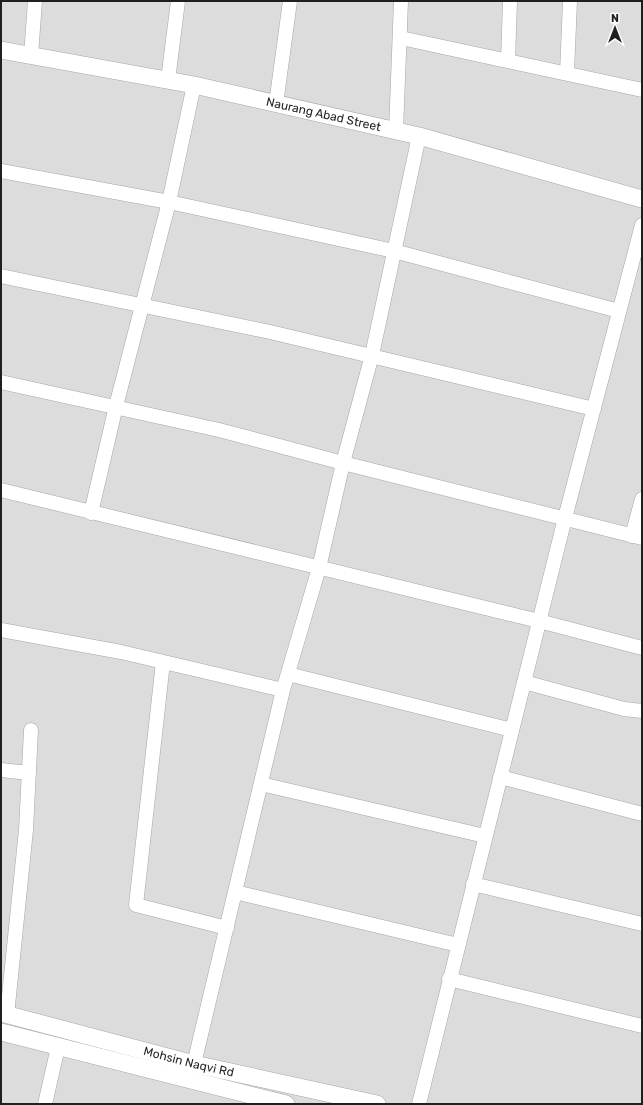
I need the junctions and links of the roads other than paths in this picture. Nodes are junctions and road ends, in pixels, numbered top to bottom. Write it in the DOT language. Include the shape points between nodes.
graph roads {
  1 [pos="35,1"];
  2 [pos="178,1"];
  3 [pos="290,1"];
  4 [pos="402,1"];
  5 [pos="510,1"];
  6 [pos="570,1"];
  7 [pos="401,38"];
  8 [pos="1,50"];
  9 [pos="31,56"];
  10 [pos="508,61"];
  11 [pos="567,73"];
  12 [pos="168,80"];
  13 [pos="194,85"];
  14 [pos="642,90"];
  15 [pos="276,104"];
  16 [pos="396,131"];
  17 [pos="419,136"];
  18 [pos="1,172"];
  19 [pos="642,199"];
  20 [pos="169,202"];
  21 [pos="642,225"];
  22 [pos="394,251"];
  23 [pos="1,276"];
  24 [pos="141,305"];
  25 [pos="620,311"];
  26 [pos="372,355"];
  27 [pos="1,382"];
  28 [pos="116,406"];
  29 [pos="594,409"];
  30 [pos="343,463"];
  31 [pos="1,490"];
  32 [pos="642,499"];
  33 [pos="91,513"];
  34 [pos="565,518"];
  35 [pos="637,537"];
  36 [pos="318,568"];
  37 [pos="539,621"];
  38 [pos="1,630"];
  39 [pos="642,648"];
  40 [pos="163,662"];
  41 [pos="288,674"];
  42 [pos="524,682"];
  43 [pos="283,690"];
  44 [pos="642,711"];
  45 [pos="31,730"];
  46 [pos="512,730"];
  47 [pos="1,770"];
  48 [pos="29,773"];
  49 [pos="500,777"];
  50 [pos="261,784"];
  51 [pos="642,814"];
  52 [pos="486,836"];
  53 [pos="473,884"];
  54 [pos="235,892"];
  55 [pos="642,924"];
  56 [pos="227,928"];
  57 [pos="458,945"];
  58 [pos="449,979"];
  59 [pos="4,1014"];
  60 [pos="642,1026"];
  61 [pos="1,1032"];
  62 [pos="58,1047"];
  63 [pos="194,1064"];
  64 [pos="229,1072"];
  65 [pos="223,1096"];
  66 [pos="45,1104"];
  67 [pos="286,1104"];
  68 [pos="378,1104"];
  69 [pos="419,1104"];
  1 -- 9 [label="street"];
  2 -- 12 [label="street"];
  3 -- 15 [label="street"];
  4 -- 7 [label="street"];
  5 -- 10 [label="street"];
  6 -- 11 [label="street"];
  7 -- 10 [label="street"];
  7 -- 16 [label="street"];
  8 -- 9 [label="street, Naurang Abad Street"];
  9 -- 12 [label="street, Naurang Abad Street"];
  10 -- 11 [label="street"];
  11 -- 14 [label="street"];
  12 -- 13 [label="street, Naurang Abad Street"];
  13 -- 15 [label="street, Naurang Abad Street"];
  13 -- 20 [label="street"];
  15 -- 16 [label="street, Naurang Abad Street"];
  16 -- 17 [label="street, Naurang Abad Street"];
  17 -- 19 [label="street, Naurang Abad Street"];
  17 -- 22 [label="street"];
  18 -- 20 [label="street"];
  20 -- 22 [label="street"];
  20 -- 24 [label="street"];
  21 -- 25 [label="street"];
  22 -- 25 [label="street"];
  22 -- 26 [label="street"];
  23 -- 24 [label="street"];
  24 -- 26 [label="street"];
  24 -- 28 [label="street"];
  25 -- 29 [label="street"];
  26 -- 29 [label="street"];
  26 -- 30 [label="street"];
  27 -- 28 [label="street"];
  28 -- 30 [label="street"];
  28 -- 33 [label="street"];
  29 -- 34 [label="street"];
  30 -- 34 [label="street"];
  30 -- 36 [label="street"];
  31 -- 33 [label="street"];
  32 -- 35 [label="street"];
  33 -- 36 [label="street"];
  34 -- 35 [label="street"];
  34 -- 37 [label="street"];
  36 -- 37 [label="street"];
  36 -- 41 [label="street"];
  37 -- 39 [label="street"];
  37 -- 42 [label="street"];
  38 -- 40 [label="street"];
  40 -- 43 [label="street"];
  40 -- 56 [label="street" via="136,905"];
  41 -- 43 [label="street"];
  41 -- 46 [label="street"];
  42 -- 44 [label="street" via="624,709"];
  42 -- 46 [label="street"];
  43 -- 50 [label="street"];
  45 -- 48 [label="street"];
  46 -- 49 [label="street"];
  47 -- 48 [label="street"];
  48 -- 59 [label="street" via="26,830"];
  49 -- 51 [label="street"];
  49 -- 52 [label="street"];
  50 -- 52 [label="street"];
  50 -- 54 [label="street"];
  52 -- 53 [label="street"];
  53 -- 55 [label="street"];
  53 -- 57 [label="street"];
  54 -- 56 [label="street"];
  54 -- 57 [label="street"];
  56 -- 63 [label="street"];
  57 -- 58 [label="street"];
  58 -- 60 [label="street"];
  58 -- 69 [label="street"];
  59 -- 63 [label="street, Mohsin Naqvi Rd"];
  61 -- 62 [label="street, Mohsin Naqvi Rd"];
  62 -- 65 [label="street, Mohsin Naqvi Rd"];
  62 -- 66 [label="street"];
  63 -- 64 [label="street, Mohsin Naqvi Rd"];
  64 -- 65 [label="street"];
  64 -- 68 [label="street, Mohsin Naqvi Rd"];
  65 -- 67 [label="street, Mohsin Naqvi Rd"];
}
